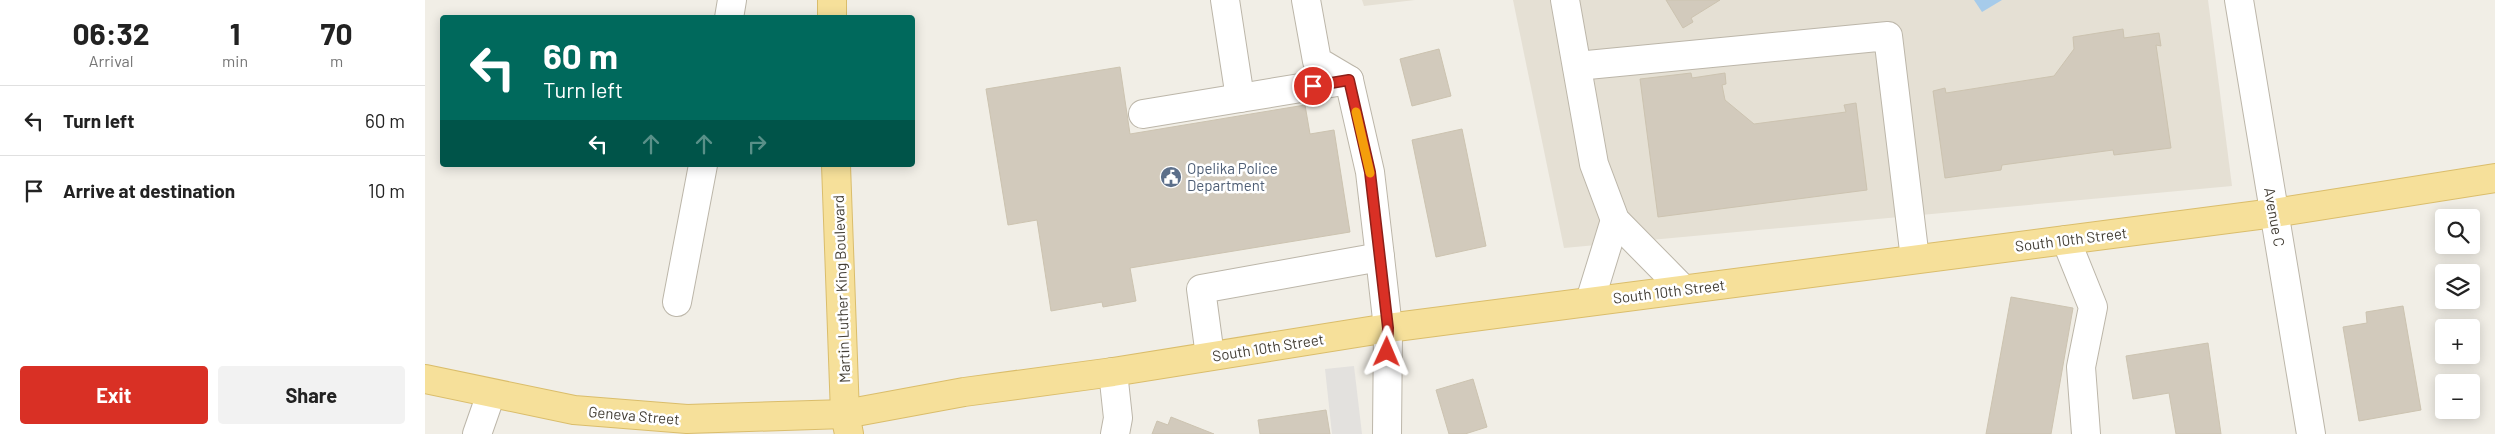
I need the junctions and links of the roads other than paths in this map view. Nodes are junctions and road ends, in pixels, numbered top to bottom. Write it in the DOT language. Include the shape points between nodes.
graph roads {
  1 [pos="732,0"];
  2 [pos="832,0"];
  3 [pos="1225,0"];
  4 [pos="1306,0"];
  5 [pos="1565,0"];
  6 [pos="2239,0"];
  7 [pos="730,15"];
  8 [pos="832,15"];
  9 [pos="1577,66"];
  10 [pos="1349,80"];
  11 [pos="1240,98"];
  12 [pos="1143,114"];
  13 [pos="703,167"];
  14 [pos="836,167"];
  15 [pos="2495,178"];
  16 [pos="2274,213"];
  17 [pos="1615,220"];
  18 [pos="2066,240"];
  19 [pos="1380,257"];
  20 [pos="1915,259"];
  21 [pos="1683,289"];
  22 [pos="1590,301"];
  23 [pos="677,302"];
  24 [pos="1388,328"];
  25 [pos="1210,356"];
  26 [pos="1113,372"];
  27 [pos="425,379"];
  28 [pos="491,394"];
  29 [pos="574,410"];
  30 [pos="847,424"];
  31 [pos="477,434"];
  32 [pos="654,434"];
  33 [pos="1115,434"];
  34 [pos="1387,434"];
  35 [pos="2086,434"];
  36 [pos="2311,434"];
  1 -- 7 [label="street"];
  2 -- 8 [label="main road"];
  3 -- 11 [label="street"];
  4 -- 10 [label="street" via="1317,61"];
  5 -- 9 [label="street"];
  6 -- 16 [label="street, Avenue C"];
  9 -- 17 [label="street" via="1594,164"];
  9 -- 20 [label="street" via="1887,36"];
  10 -- 11 [label="street"];
  10 -- 19 [label="street" via="1370,172"];
  11 -- 12 [label="street"];
  13 -- 23 [label="street"];
  14 -- 30 [label="main road, Martin Luther King Boulevard"];
  15 -- 16 [label="main road, South 10th Street"];
  16 -- 18 [label="main road, South 10th Street"];
  16 -- 36 [label="street, Avenue C"];
  17 -- 21 [label="street"];
  17 -- 22 [label="street"];
  18 -- 20 [label="main road, South 10th Street"];
  18 -- 35 [label="street" via="2093,307 2081,367"];
  19 -- 24 [label="street"];
  19 -- 25 [label="street" via="1201,289"];
  20 -- 21 [label="main road, South 10th Street"];
  21 -- 22 [label="main road, South 10th Street"];
  22 -- 24 [label="main road, South 10th Street"];
  24 -- 25 [label="main road, South 10th Street"];
  24 -- 34 [label="street"];
  25 -- 26 [label="main road, South 10th Street"];
  26 -- 30 [label="main road, South 10th Street" via="964,392"];
  26 -- 33 [label="street" via="1118,418"];
  27 -- 28 [label="main road, Geneva Street"];
  28 -- 29 [label="main road, Geneva Street"];
  28 -- 31 [label="street"];
  29 -- 30 [label="main road, Geneva Street" via="687,419"];
  29 -- 32 [label="main road"];
}
